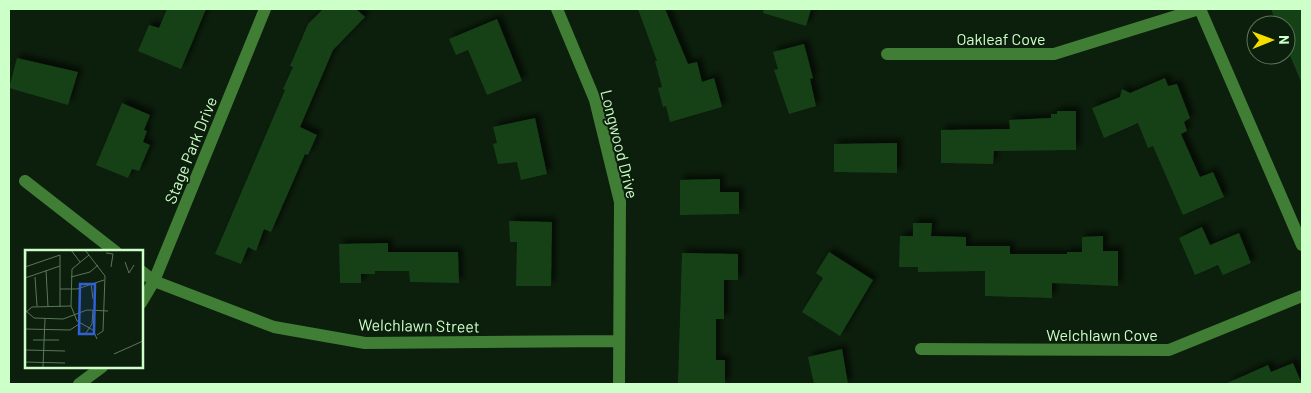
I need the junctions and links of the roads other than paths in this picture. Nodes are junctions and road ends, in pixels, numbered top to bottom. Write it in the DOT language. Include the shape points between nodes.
graph roads {
  1 [pos="265,9"];
  2 [pos="557,9"];
  3 [pos="1200,9"];
  4 [pos="887,54"];
  5 [pos="25,181"];
  6 [pos="1302,245"];
  7 [pos="113,250"];
  8 [pos="142,272"];
  9 [pos="154,281"];
  10 [pos="1302,296"];
  11 [pos="142,301"];
  12 [pos="619,341"];
  13 [pos="920,349"];
  14 [pos="101,368"];
  15 [pos="78,384"];
  16 [pos="619,384"];
  1 -- 9 [label="street, Stage Park Drive"];
  2 -- 12 [label="street, Longwood Drive" via="595,100 620,202"];
  3 -- 4 [label="street, Oakleaf Cove" via="1054,54"];
  3 -- 6 [label="street"];
  5 -- 7 [label="street"];
  8 -- 9 [label="street, Welchlawn Street"];
  9 -- 11 [label="street, Stage Park Drive"];
  9 -- 12 [label="street, Welchlawn Street" via="274,328 365,343"];
  10 -- 13 [label="street, Welchlawn Cove" via="1170,350"];
  12 -- 16 [label="street, Longwood Drive"];
  14 -- 15 [label="street"];
}
